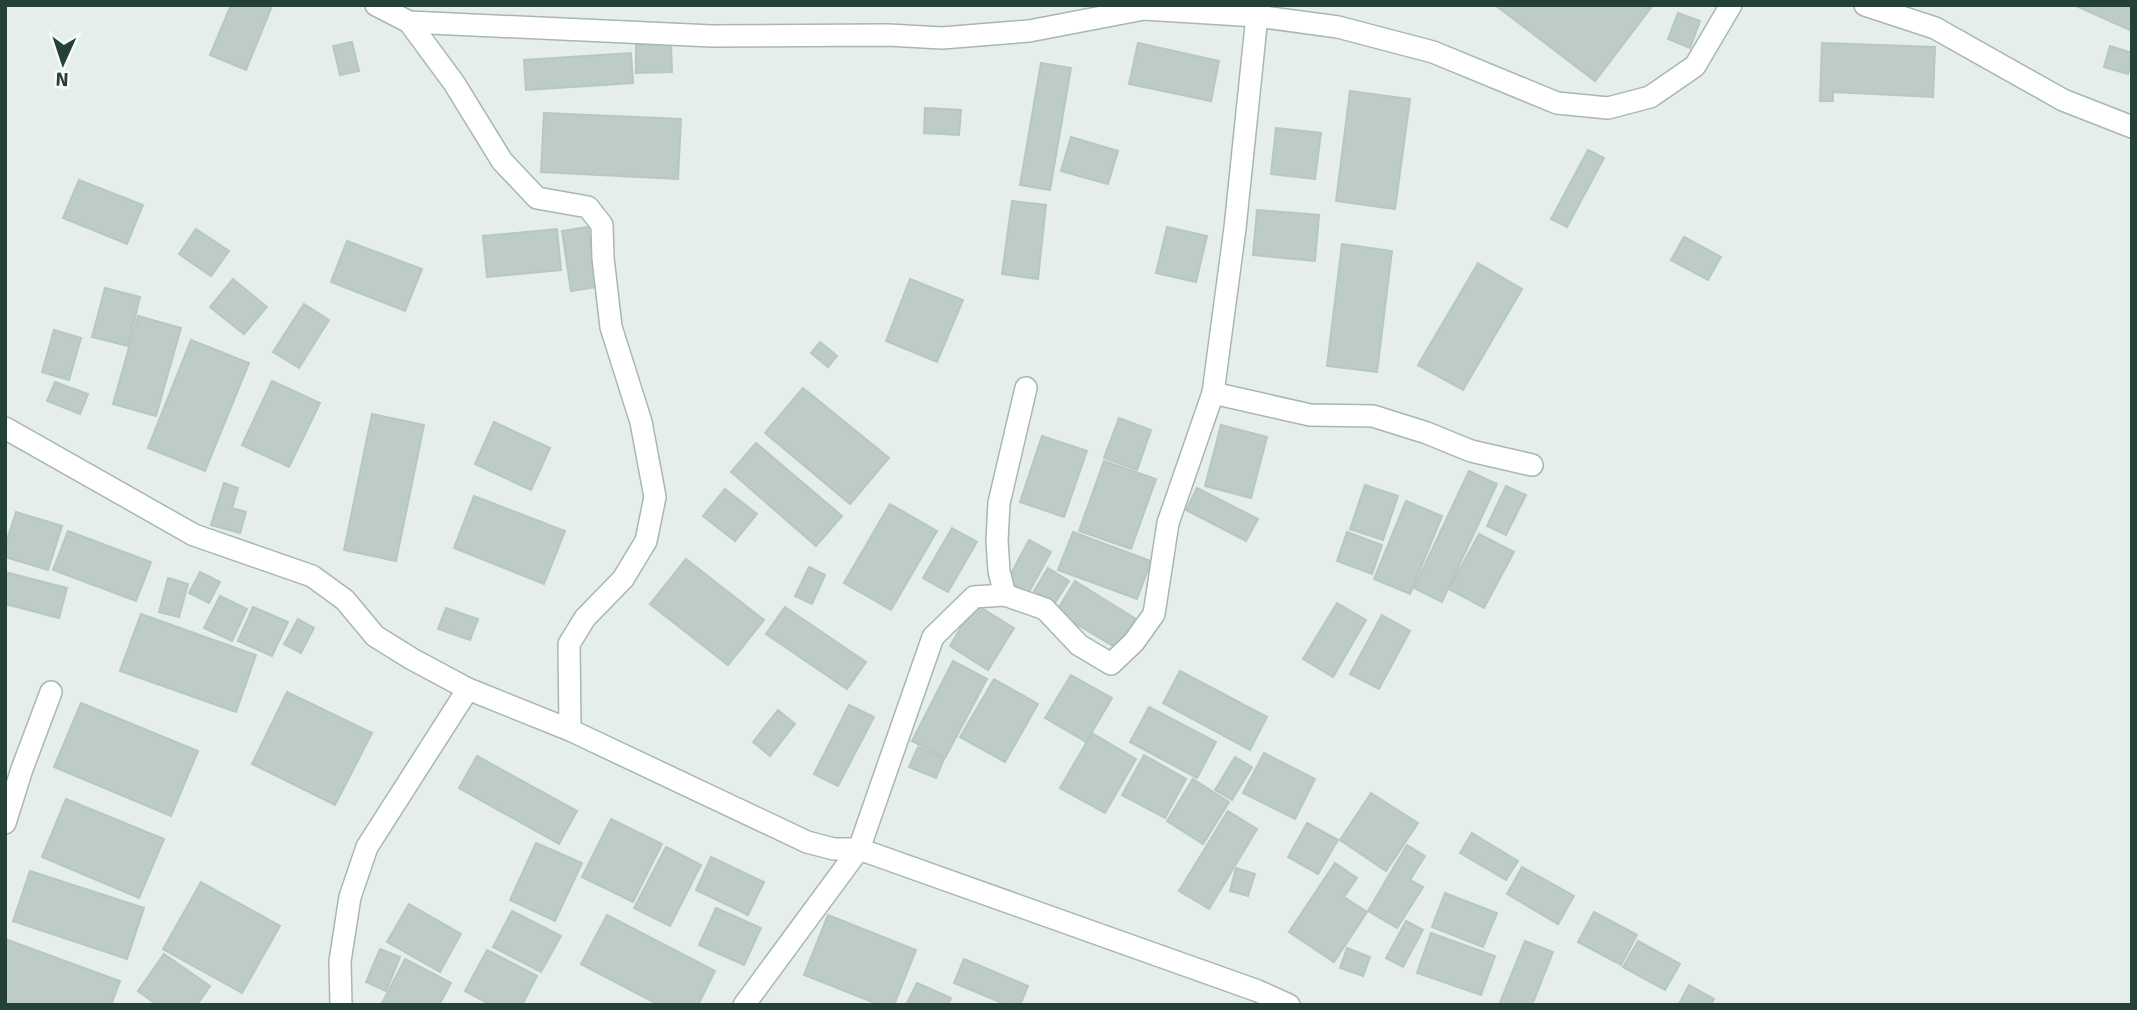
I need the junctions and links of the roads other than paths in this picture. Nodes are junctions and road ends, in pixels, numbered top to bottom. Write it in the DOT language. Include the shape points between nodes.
graph roads {
  1 [pos="376,5"];
  2 [pos="1731,5"];
  3 [pos="1865,5"];
  4 [pos="1257,16"];
  5 [pos="409,22"];
  6 [pos="2132,127"];
  7 [pos="1026,388"];
  8 [pos="1213,393"];
  9 [pos="5,428"];
  10 [pos="1532,464"];
  11 [pos="1005,595"];
  12 [pos="467,689"];
  13 [pos="51,692"];
  14 [pos="570,730"];
  15 [pos="14,766"];
  16 [pos="5,823"];
  17 [pos="859,849"];
  18 [pos="1256,998"];
  19 [pos="341,1005"];
  20 [pos="744,1005"];
  21 [pos="1289,1005"];
  1 -- 5 [label="street"];
  2 -- 4 [label="street" via="1695,66 1650,97 1608,108 1557,103 1433,52 1338,27"];
  3 -- 6 [label="street" via="1935,28 2063,100"];
  4 -- 5 [label="street" via="1144,9 1030,31 942,38 712,36"];
  4 -- 8 [label="street"];
  5 -- 14 [label="street" via="502,161 537,198 588,207 602,225 611,327 641,422 655,497 646,541 623,579 585,618 569,644"];
  7 -- 11 [label="street" via="999,503 997,541"];
  8 -- 10 [label="street" via="1310,415 1373,416 1471,451"];
  8 -- 11 [label="street" via="1168,523 1154,614 1134,642 1111,664 1079,645 1045,609"];
  9 -- 12 [label="street" via="194,535 312,576 345,600 375,636"];
  11 -- 17 [label="street" via="974,597 933,637"];
  12 -- 14 [label="street"];
  12 -- 19 [label="street" via="367,847 350,897 340,961"];
  13 -- 15 [label="street"];
  14 -- 17 [label="street" via="807,842"];
  15 -- 16 [label="street"];
  17 -- 18 [label="street"];
  17 -- 20 [label="street"];
  18 -- 21 [label="street"];
}
